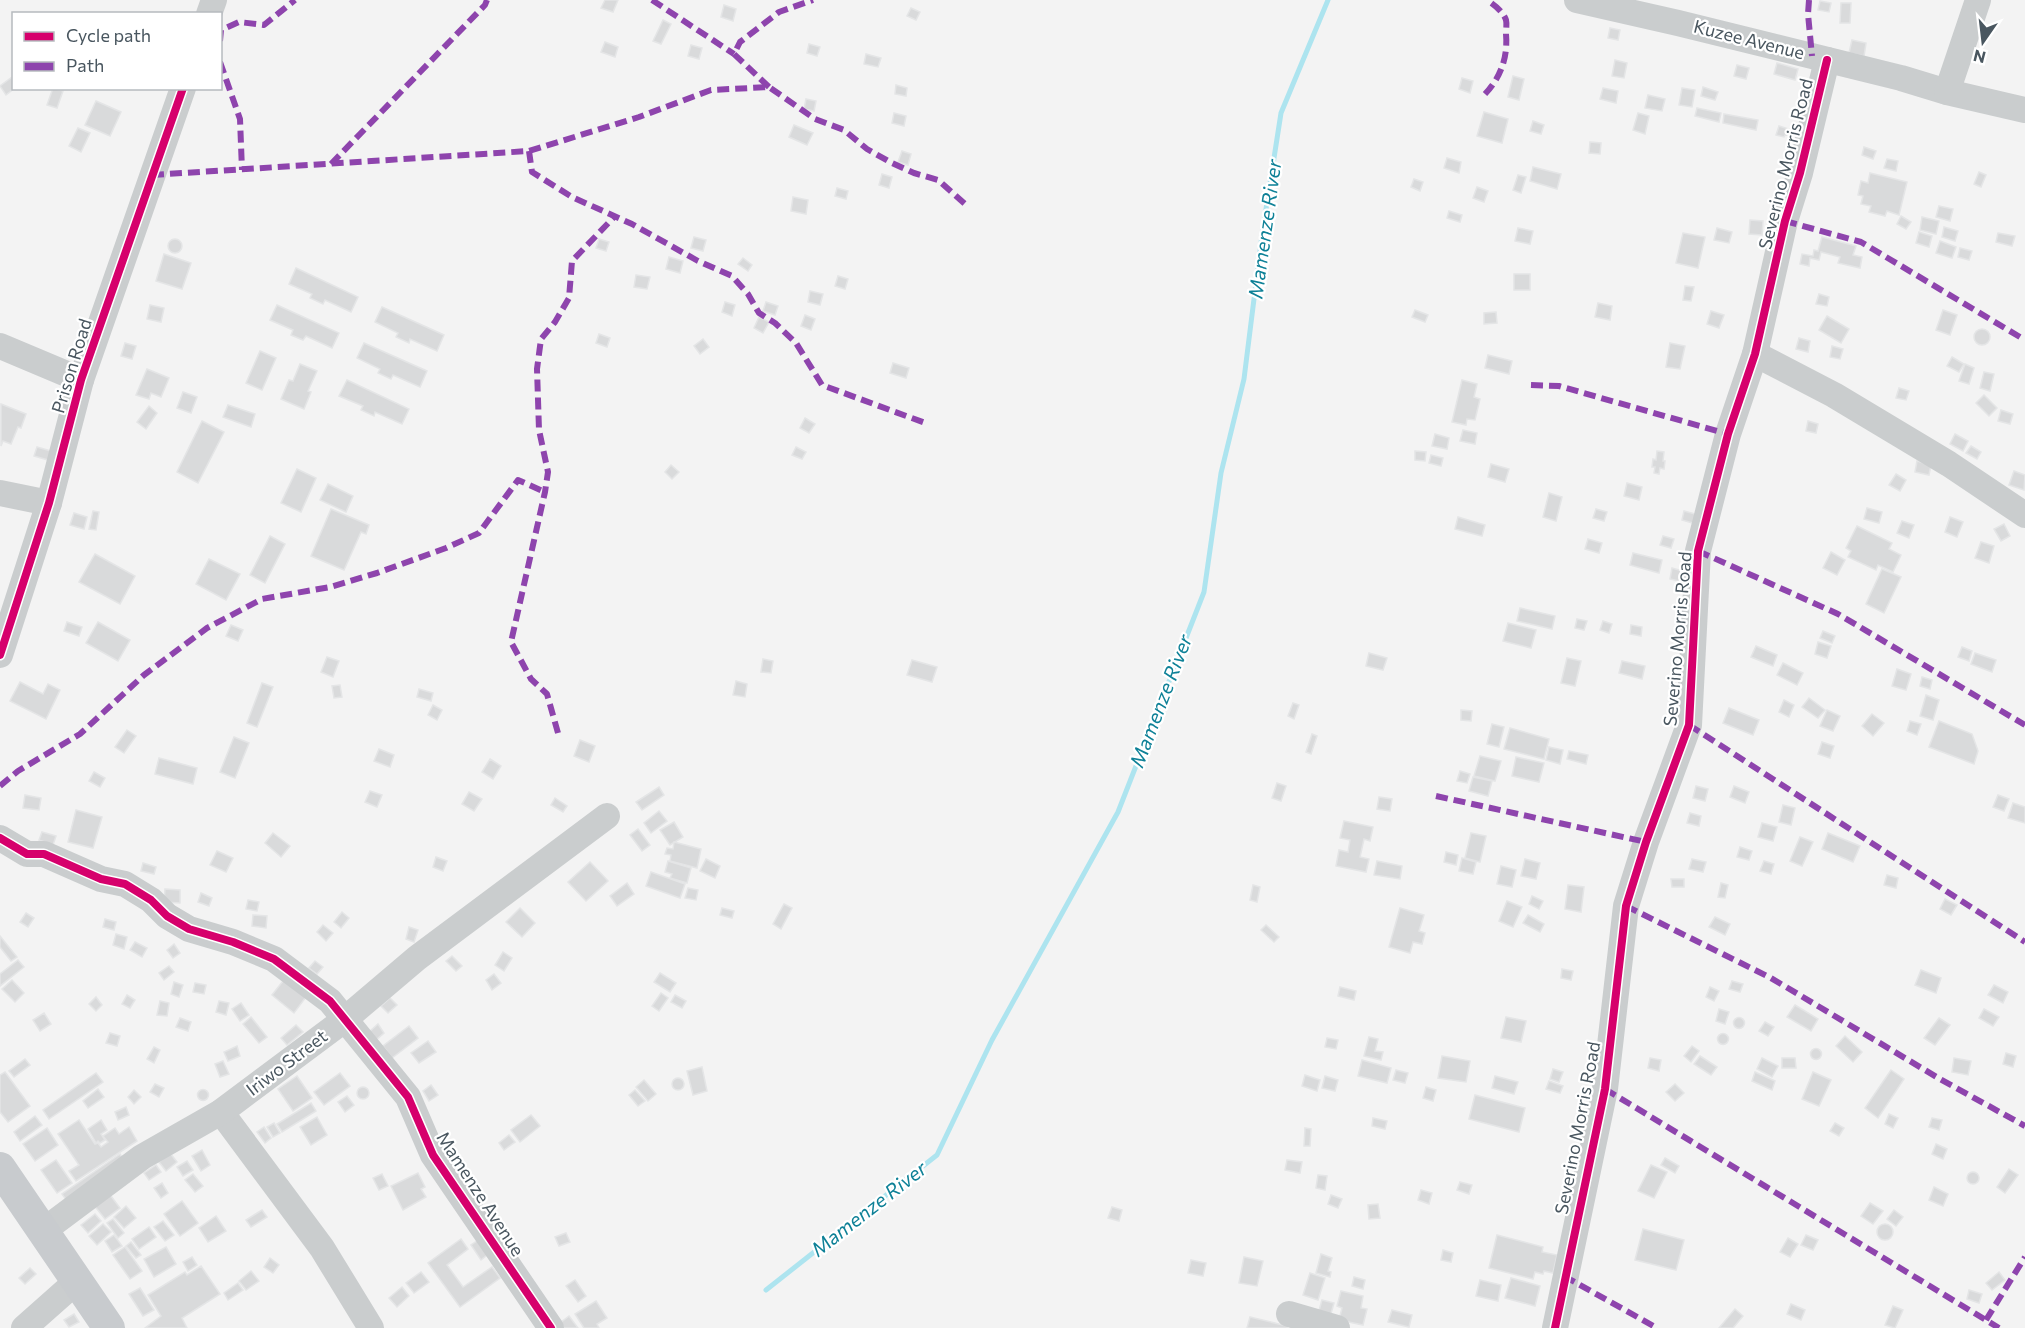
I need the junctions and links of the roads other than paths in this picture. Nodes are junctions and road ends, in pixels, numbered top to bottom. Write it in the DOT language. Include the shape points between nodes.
graph roads {
  1 [pos="1577,0"];
  2 [pos="1978,0"];
  3 [pos="1827,60"];
  4 [pos="182,90"];
  5 [pos="1947,92"];
  6 [pos="2025,110"];
  7 [pos="0,346"];
  8 [pos="1755,354"];
  9 [pos="81,380"];
  10 [pos="0,492"];
  11 [pos="49,503"];
  12 [pos="2025,515"];
  13 [pos="0,655"];
  14 [pos="607,816"];
  15 [pos="0,838"];
  16 [pos="344,1020"];
  17 [pos="221,1113"];
  18 [pos="0,1168"];
  19 [pos="42,1231"];
  20 [pos="77,1281"];
  21 [pos="1289,1314"];
  22 [pos="24,1328"];
  23 [pos="109,1328"];
  24 [pos="371,1328"];
  25 [pos="551,1328"];
  26 [pos="1337,1328"];
  27 [pos="1555,1328"];
  1 -- 3 [label="street, Kuzee Avenue"];
  2 -- 5 [label="street"];
  3 -- 5 [label="street, Kuzee Avenue"];
  3 -- 8 [label="street, Severino Morris Road"];
  4 -- 9 [label="street, Prison Road"];
  5 -- 6 [label="street, Kuzee Avenue"];
  7 -- 9 [label="street"];
  8 -- 12 [label="street" via="1834,395"];
  8 -- 27 [label="street, Severino Morris Road" via="1728,434 1698,551 1689,725 1626,906 1605,1089"];
  9 -- 11 [label="street, Prison Road"];
  10 -- 11 [label="street"];
  11 -- 13 [label="street, Prison Road"];
  14 -- 16 [label="street, Iriwo Street" via="417,958"];
  15 -- 16 [label="street, Mamenze Avenue" via="27,854 44,854 101,879 125,884 189,929 274,959 330,1001"];
  16 -- 17 [label="street, Iriwo Street"];
  16 -- 25 [label="street, Mamenze Avenue" via="408,1097 433,1155"];
  17 -- 19 [label="street, Iriwo Street" via="142,1156"];
  17 -- 24 [label="street" via="322,1248"];
  18 -- 19 [label="main road"];
  19 -- 20 [label="main road"];
  20 -- 22 [label="street"];
  20 -- 23 [label="main road"];
  21 -- 26 [label="street"];
}
